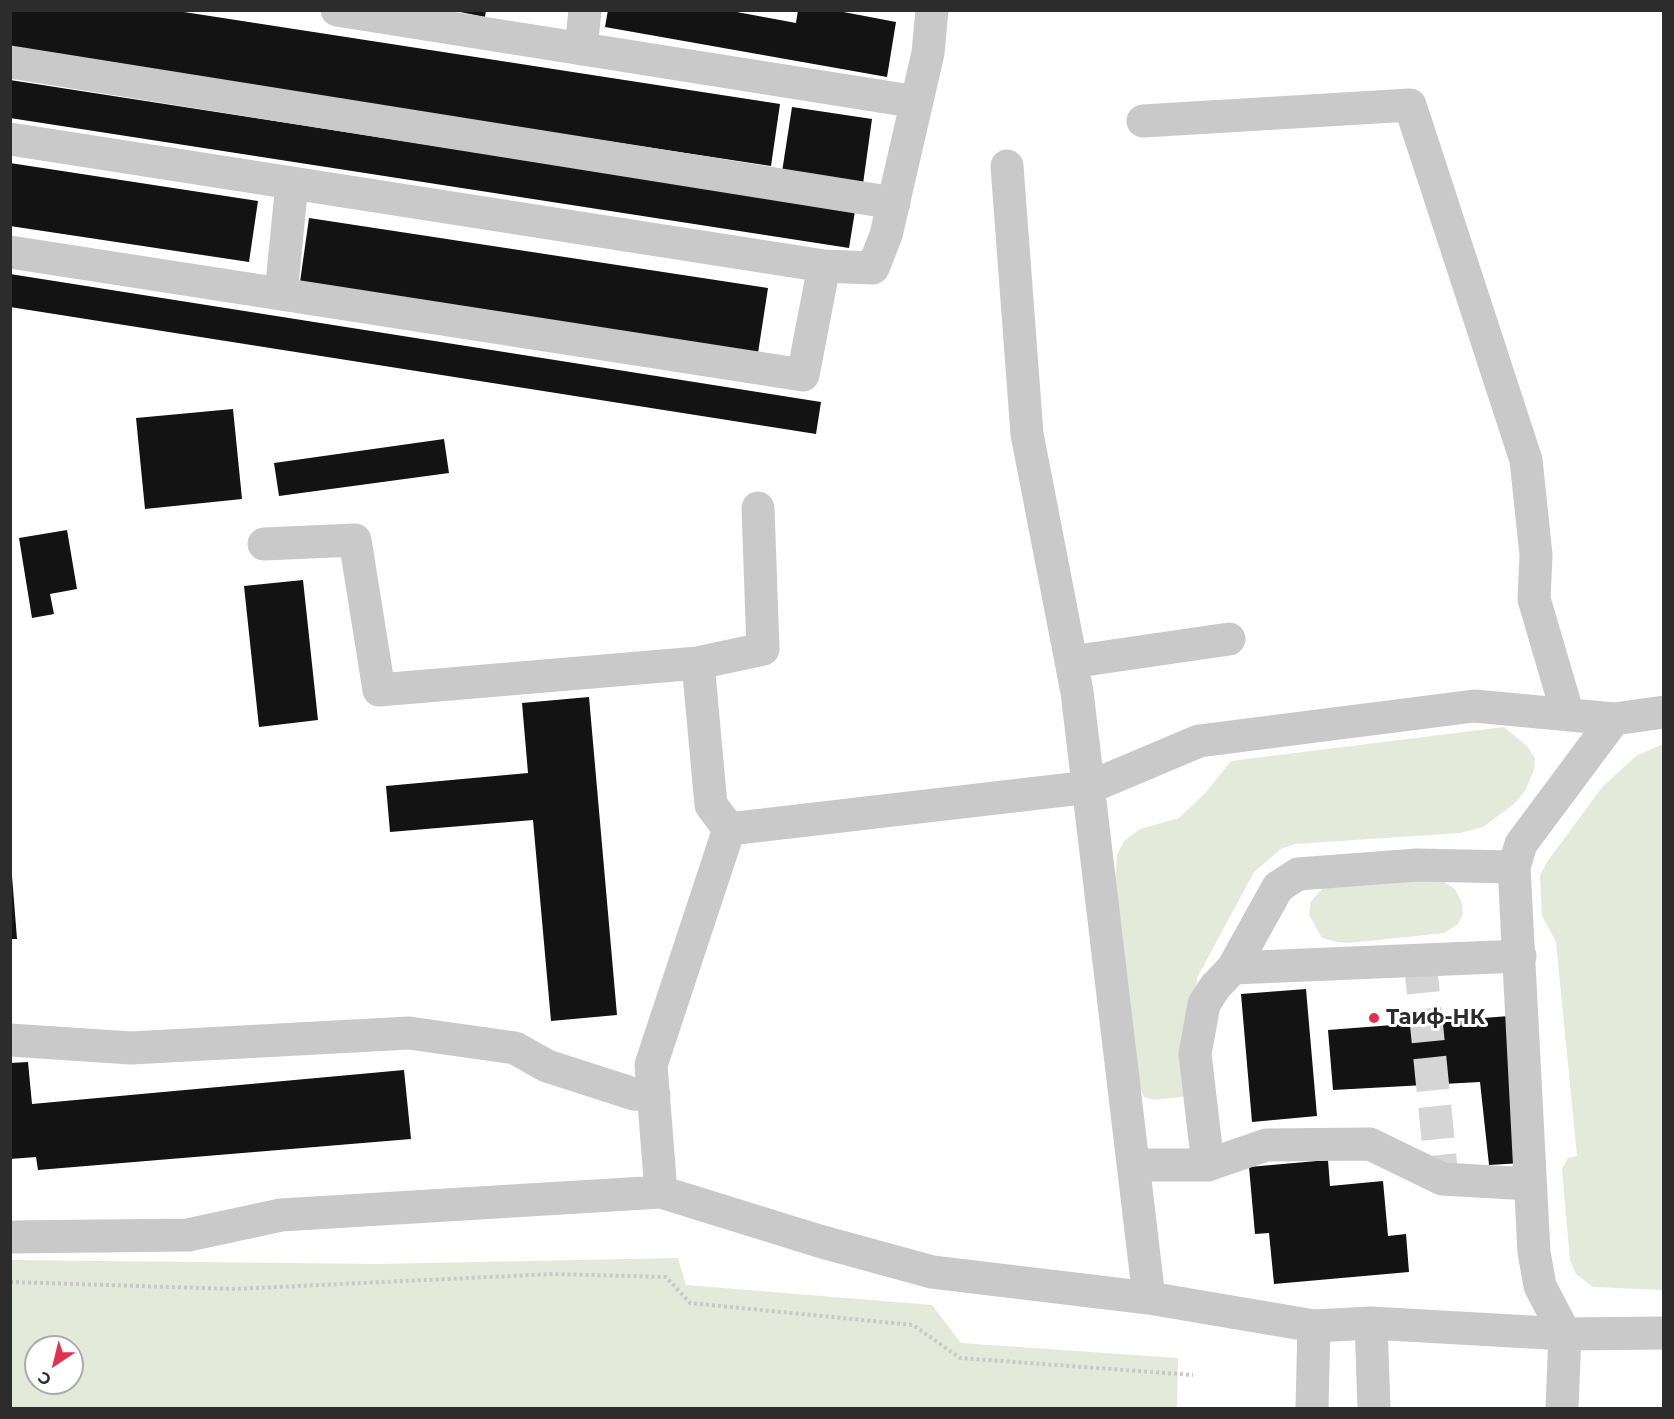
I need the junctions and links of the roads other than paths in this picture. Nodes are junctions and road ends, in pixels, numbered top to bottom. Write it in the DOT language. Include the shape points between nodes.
graph roads {
  1 [pos="337,10"];
  2 [pos="585,10"];
  3 [pos="932,10"];
  4 [pos="581,49"];
  5 [pos="10,62"];
  6 [pos="917,102"];
  7 [pos="1143,121"];
  8 [pos="10,140"];
  9 [pos="1007,166"];
  10 [pos="292,183"];
  11 [pos="894,204"];
  12 [pos="10,252"];
  13 [pos="824,266"];
  14 [pos="281,294"];
  15 [pos="758,508"];
  16 [pos="264,544"];
  17 [pos="1229,639"];
  18 [pos="1071,662"];
  19 [pos="698,663"];
  20 [pos="1664,712"];
  21 [pos="1568,715"];
  22 [pos="1614,719"];
  23 [pos="1090,787"];
  24 [pos="729,829"];
  25 [pos="1514,867"];
  26 [pos="1520,956"];
  27 [pos="1233,968"];
  28 [pos="10,1040"];
  29 [pos="654,1095"];
  30 [pos="1208,1165"];
  31 [pos="1134,1166"];
  32 [pos="1530,1184"];
  33 [pos="661,1192"];
  34 [pos="10,1238"];
  35 [pos="1149,1298"];
  36 [pos="1371,1323"];
  37 [pos="1314,1326"];
  38 [pos="1664,1333"];
  39 [pos="1565,1334"];
  40 [pos="1312,1408"];
  41 [pos="1374,1408"];
  42 [pos="1562,1408"];
  1 -- 4 [label="lane"];
  2 -- 4 [label="lane"];
  3 -- 6 [label="lane"];
  4 -- 6 [label="lane"];
  5 -- 11 [label="lane"];
  6 -- 11 [label="lane"];
  7 -- 21 [label="lane" via="1410,105 1526,460 1536,555 1534,599"];
  8 -- 10 [label="lane"];
  9 -- 18 [label="lane" via="1027,434"];
  10 -- 13 [label="lane"];
  10 -- 14 [label="lane"];
  11 -- 13 [label="lane" via="873,268"];
  12 -- 14 [label="lane"];
  13 -- 14 [label="lane" via="803,375"];
  15 -- 19 [label="lane" via="763,649"];
  16 -- 19 [label="lane" via="355,540 379,690"];
  17 -- 18 [label="lane"];
  18 -- 23 [label="lane"];
  19 -- 24 [label="lane" via="711,805"];
  20 -- 22 [label="lane"];
  21 -- 22 [label="lane"];
  21 -- 23 [label="lane" via="1474,706 1199,741"];
  22 -- 25 [label="lane" via="1521,844"];
  23 -- 24 [label="lane"];
  23 -- 31 [label="lane"];
  24 -- 29 [label="lane" via="651,1065"];
  25 -- 26 [label="lane"];
  25 -- 27 [label="lane" via="1417,865 1298,874 1278,887"];
  26 -- 27 [label="lane"];
  26 -- 32 [label="lane"];
  27 -- 30 [label="lane" via="1204,1004 1195,1054"];
  28 -- 29 [label="lane" via="131,1048 409,1033 515,1048 547,1066 634,1094"];
  29 -- 33 [label="lane"];
  30 -- 31 [label="lane"];
  30 -- 32 [label="lane" via="1266,1145 1370,1144 1442,1179"];
  31 -- 35 [label="lane"];
  32 -- 39 [label="lane" via="1540,1286"];
  33 -- 34 [label="lane" via="281,1215 188,1235"];
  33 -- 35 [label="lane" via="932,1272"];
  35 -- 37 [label="lane"];
  36 -- 37 [label="lane"];
  36 -- 39 [label="lane"];
  36 -- 41 [label="lane"];
  37 -- 40 [label="lane"];
  38 -- 39 [label="lane"];
  39 -- 42 [label="lane"];
}
